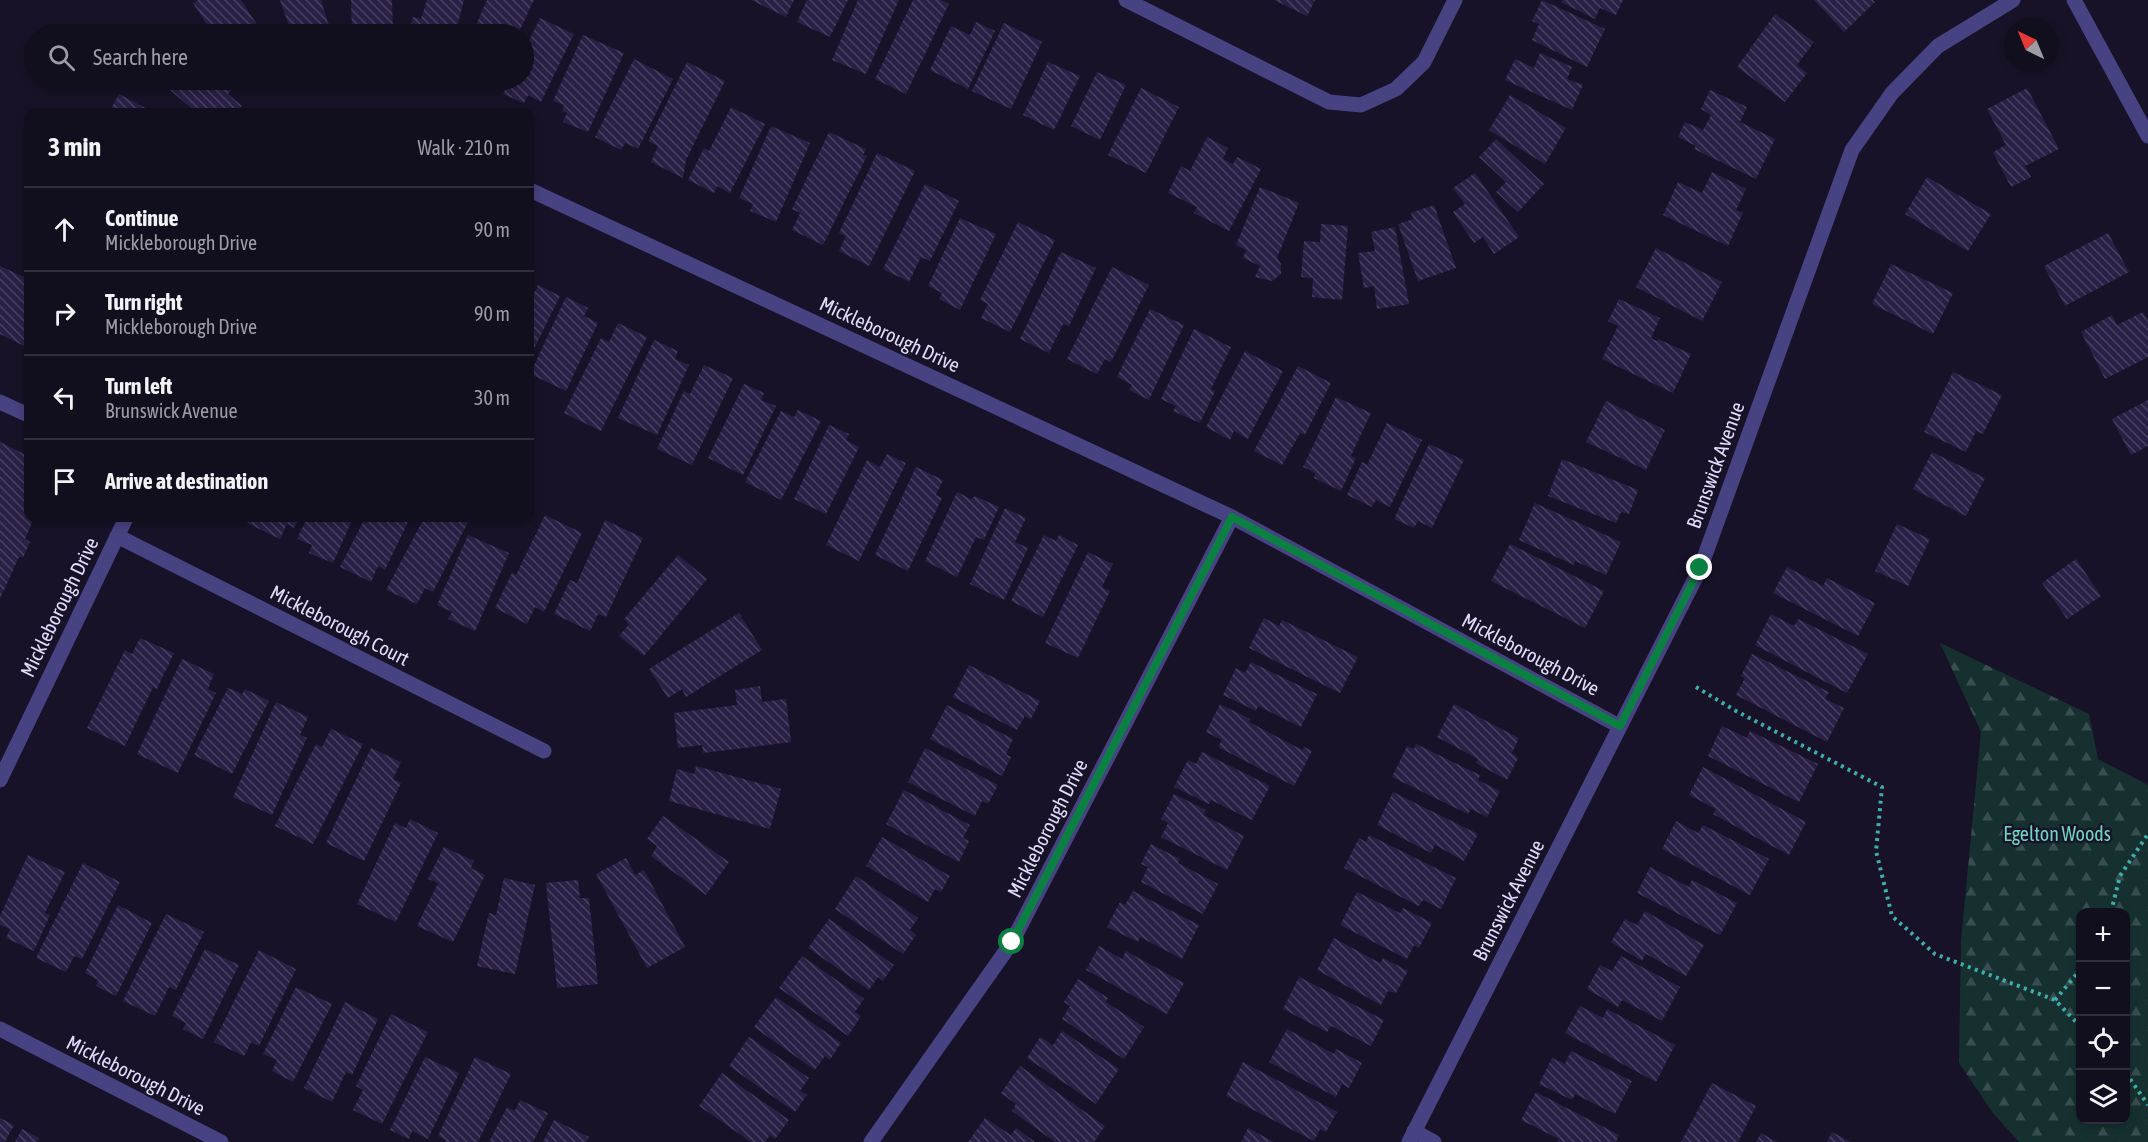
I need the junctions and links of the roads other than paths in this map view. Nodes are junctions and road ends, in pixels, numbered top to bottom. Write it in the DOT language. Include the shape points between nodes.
graph roads {
  1 [pos="1126,0"];
  2 [pos="1455,0"];
  3 [pos="2013,0"];
  4 [pos="2074,0"];
  5 [pos="2148,136"];
  6 [pos="534,192"];
  7 [pos="0,402"];
  8 [pos="24,412"];
  9 [pos="1232,517"];
  10 [pos="124,522"];
  11 [pos="117,536"];
  12 [pos="1620,726"];
  13 [pos="544,751"];
  14 [pos="0,780"];
  15 [pos="0,1029"];
  16 [pos="1411,1136"];
  17 [pos="221,1142"];
  18 [pos="871,1142"];
  19 [pos="1434,1142"];
  1 -- 2 [label="street" via="1329,102 1361,105 1396,89 1424,62"];
  3 -- 12 [label="street, Brunswick Avenue" via="1938,45 1892,93 1852,150 1700,568"];
  4 -- 5 [label="street"];
  6 -- 9 [label="street, Mickleborough Drive"];
  7 -- 8 [label="street"];
  9 -- 12 [label="street, Mickleborough Drive"];
  9 -- 18 [label="street, Mickleborough Drive" via="1012,942"];
  10 -- 11 [label="street, Mickleborough Drive"];
  11 -- 13 [label="street, Mickleborough Court"];
  11 -- 14 [label="street, Mickleborough Drive"];
  12 -- 16 [label="street, Brunswick Avenue"];
  15 -- 17 [label="street, Mickleborough Drive"];
  16 -- 19 [label="street"];
}
